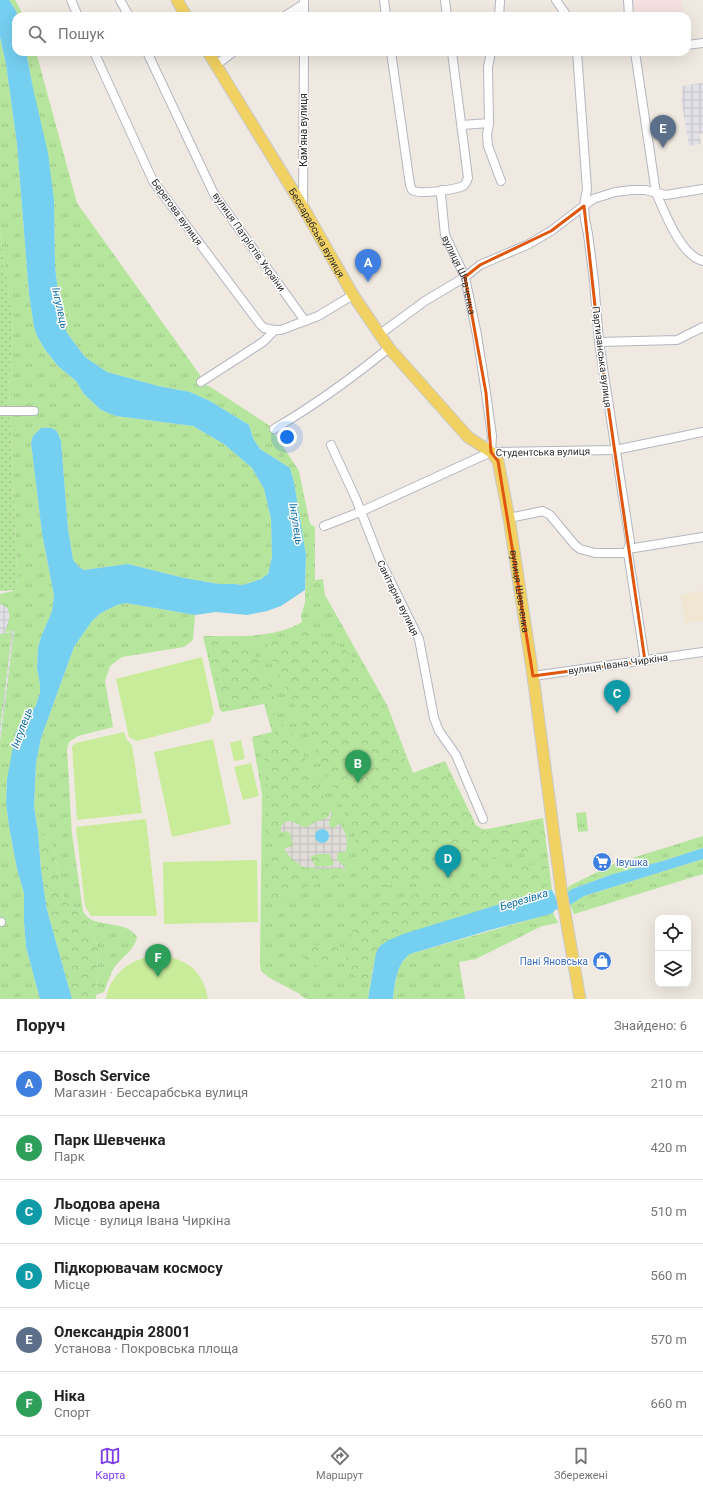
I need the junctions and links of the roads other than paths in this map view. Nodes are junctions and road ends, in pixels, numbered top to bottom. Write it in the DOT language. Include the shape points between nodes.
graph roads {
  1 [pos="71,0"];
  2 [pos="120,0"];
  3 [pos="177,0"];
  4 [pos="384,0"];
  5 [pos="445,0"];
  6 [pos="556,0"];
  7 [pos="628,0"];
  8 [pos="304,2"];
  9 [pos="500,2"];
  10 [pos="76,12"];
  11 [pos="127,12"];
  12 [pos="184,12"];
  13 [pos="290,12"];
  14 [pos="386,12"];
  15 [pos="446,12"];
  16 [pos="499,12"];
  17 [pos="564,12"];
  18 [pos="629,12"];
  19 [pos="703,43"];
  20 [pos="691,44"];
  21 [pos="96,56"];
  22 [pos="149,56"];
  23 [pos="210,56"];
  24 [pos="228,56"];
  25 [pos="304,56"];
  26 [pos="392,56"];
  27 [pos="453,56"];
  28 [pos="490,56"];
  29 [pos="577,56"];
  30 [pos="637,56"];
  31 [pos="216,65"];
  32 [pos="489,123"];
  33 [pos="462,125"];
  34 [pos="500,181"];
  35 [pos="703,189"];
  36 [pos="442,190"];
  37 [pos="656,193"];
  38 [pos="584,206"];
  39 [pos="303,207"];
  40 [pos="703,261"];
  41 [pos="465,277"];
  42 [pos="353,295"];
  43 [pos="305,321"];
  44 [pos="703,327"];
  45 [pos="275,330"];
  46 [pos="380,334"];
  47 [pos="599,342"];
  48 [pos="389,348"];
  49 [pos="201,382"];
  50 [pos="34,410"];
  51 [pos="0,411"];
  52 [pos="274,429"];
  53 [pos="703,432"];
  54 [pos="331,445"];
  55 [pos="615,450"];
  56 [pos="491,452"];
  57 [pos="360,512"];
  58 [pos="509,518"];
  59 [pos="324,526"];
  60 [pos="703,537"];
  61 [pos="628,551"];
  62 [pos="703,652"];
  63 [pos="645,661"];
  64 [pos="533,676"];
  65 [pos="484,819"];
  66 [pos="580,999"];
  1 -- 10 [label="street"];
  2 -- 11 [label="street"];
  3 -- 12 [label="main road"];
  4 -- 14 [label="street"];
  5 -- 15 [label="street"];
  6 -- 17 [label="street"];
  7 -- 18 [label="street"];
  8 -- 13 [label="street"];
  9 -- 16 [label="street"];
  19 -- 20 [label="street"];
  21 -- 45 [label="street, Берегова вулиця" via="153,181 260,324"];
  22 -- 43 [label="street, вулиця Патріотів України" via="214,194"];
  23 -- 31 [label="main road, Бессарабська вулиця"];
  24 -- 31 [label="street"];
  25 -- 39 [label="street, Камʼяна вулиця"];
  26 -- 36 [label="street" via="410,187 417,192"];
  27 -- 33 [label="street"];
  28 -- 32 [label="street" via="488,76"];
  29 -- 38 [label="street, Партизанська вулиця" via="586,189"];
  30 -- 37 [label="street"];
  31 -- 39 [label="main road, Бессарабська вулиця"];
  32 -- 33 [label="street"];
  32 -- 34 [label="street" via="488,146"];
  33 -- 36 [label="street" via="468,178 463,186"];
  35 -- 37 [label="street" via="666,195"];
  36 -- 41 [label="street, вулиця Шевченка" via="445,235"];
  37 -- 38 [label="street" via="645,190 615,192 593,199"];
  37 -- 40 [label="street" via="680,242 696,260"];
  38 -- 41 [label="street" via="546,234 480,265"];
  38 -- 47 [label="street, Партизанська вулиця"];
  39 -- 42 [label="main road, Бессарабська вулиця"];
  41 -- 46 [label="street" via="425,301"];
  41 -- 56 [label="street, вулиця Шевченка" via="486,393 492,436"];
  42 -- 43 [label="street"];
  42 -- 46 [label="main road, Бессарабська вулиця"];
  43 -- 45 [label="street"];
  44 -- 47 [label="street" via="677,340"];
  45 -- 49 [label="street" via="263,342"];
  46 -- 48 [label="main road, Бессарабська вулиця"];
  47 -- 55 [label="street, Партизанська вулиця"];
  48 -- 52 [label="street" via="319,401"];
  48 -- 56 [label="main road, Бессарабська вулиця" via="468,437"];
  50 -- 51 [label="street"];
  53 -- 55 [label="street, Студентська вулиця"];
  54 -- 57 [label="street, Санітарна вулиця"];
  55 -- 56 [label="street, Студентська вулиця"];
  55 -- 61 [label="street, Партизанська вулиця" via="630,542"];
  56 -- 57 [label="street, Студентська вулиця"];
  56 -- 58 [label="main road, вулиця Шевченка" via="498,461"];
  57 -- 59 [label="street, Студентська вулиця"];
  57 -- 65 [label="street, Санітарна вулиця" via="380,560 419,639 434,718 439,731 456,755"];
  58 -- 61 [label="street" via="543,511 550,515 580,549 595,553"];
  58 -- 64 [label="main road, вулиця Шевченка"];
  60 -- 61 [label="street"];
  61 -- 63 [label="street, Партизанська вулиця"];
  62 -- 63 [label="street, вулиця Івана Чиркіна"];
  63 -- 64 [label="street, вулиця Івана Чиркіна"];
  64 -- 66 [label="main road, вулиця Шевченка" via="562,896"];
}
